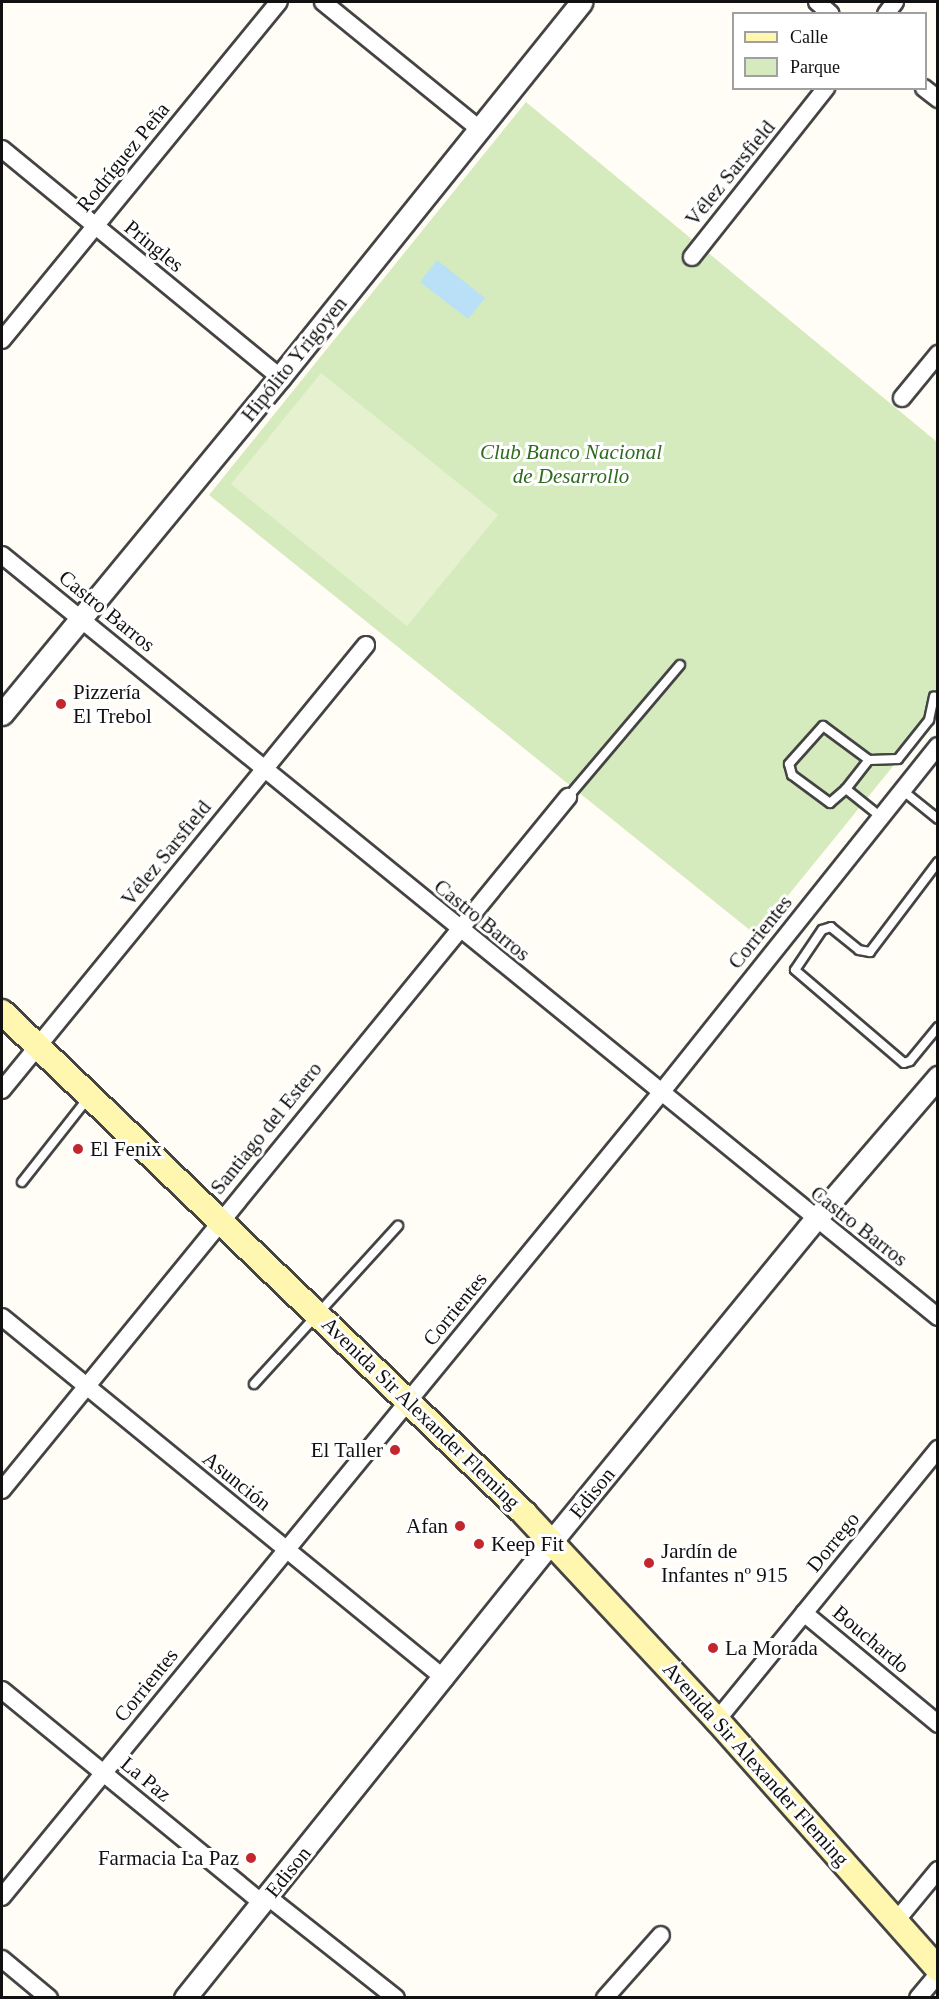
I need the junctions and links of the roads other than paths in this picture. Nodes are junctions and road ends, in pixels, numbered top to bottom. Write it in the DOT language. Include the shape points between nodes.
graph roads {
  1 [pos="279,2"];
  2 [pos="323,2"];
  3 [pos="582,2"];
  4 [pos="817,2"];
  5 [pos="829,12"];
  6 [pos="824,90"];
  7 [pos="479,129"];
  8 [pos="2,149"];
  9 [pos="95,228"];
  10 [pos="692,257"];
  11 [pos="2,340"];
  12 [pos="938,354"];
  13 [pos="280,377"];
  14 [pos="902,398"];
  15 [pos="2,555"];
  16 [pos="80,619"];
  17 [pos="366,645"];
  18 [pos="680,665"];
  19 [pos="934,697"];
  20 [pos="2,714"];
  21 [pos="938,746"];
  22 [pos="869,760"];
  23 [pos="264,769"];
  24 [pos="846,789"];
  25 [pos="902,790"];
  26 [pos="568,797"];
  27 [pos="881,817"];
  28 [pos="938,819"];
  29 [pos="938,862"];
  30 [pos="457,929"];
  31 [pos="2,1012"];
  32 [pos="938,1027"];
  33 [pos="37,1047"];
  34 [pos="938,1077"];
  35 [pos="2,1090"];
  36 [pos="660,1094"];
  37 [pos="89,1097"];
  38 [pos="22,1182"];
  39 [pos="219,1220"];
  40 [pos="814,1220"];
  41 [pos="398,1226"];
  42 [pos="318,1314"];
  43 [pos="2,1317"];
  44 [pos="938,1317"];
  45 [pos="254,1384"];
  46 [pos="86,1386"];
  47 [pos="410,1399"];
  48 [pos="938,1449"];
  49 [pos="2,1490"];
  50 [pos="551,1542"];
  51 [pos="286,1550"];
  52 [pos="804,1613"];
  53 [pos="445,1680"];
  54 [pos="2,1690"];
  55 [pos="717,1720"];
  56 [pos="938,1724"];
  57 [pos="103,1773"];
  58 [pos="938,1870"];
  59 [pos="2,1896"];
  60 [pos="265,1900"];
  61 [pos="896,1921"];
  62 [pos="660,1935"];
  63 [pos="2,1959"];
  64 [pos="938,1969"];
  65 [pos="938,1974"];
  66 [pos="49,1998"];
  67 [pos="185,1998"];
  68 [pos="396,1998"];
  69 [pos="605,1998"];
  70 [pos="918,1998"];
  1 -- 9 [label="street, Rodríguez Peña"];
  2 -- 7 [label="street"];
  3 -- 7 [label="street, Hipólito Yrigoyen"];
  4 -- 5 [label="street"];
  6 -- 10 [label="street, Vélez Sarsfield"];
  7 -- 13 [label="street, Hipólito Yrigoyen"];
  8 -- 9 [label="street, Pringles"];
  9 -- 11 [label="street, Rodríguez Peña"];
  9 -- 13 [label="street, Pringles"];
  12 -- 14 [label="street"];
  13 -- 16 [label="street, Hipólito Yrigoyen"];
  15 -- 16 [label="street, Castro Barros"];
  16 -- 20 [label="street, Hipólito Yrigoyen"];
  16 -- 23 [label="street, Castro Barros"];
  17 -- 23 [label="street, Vélez Sarsfield"];
  18 -- 26 [label="lane"];
  19 -- 22 [label="lane" via="929,720 898,759"];
  21 -- 25 [label="street, Corrientes"];
  22 -- 24 [label="lane"];
  22 -- 24 [label="lane" via="823,726 789,764 792,775 830,803"];
  23 -- 30 [label="street, Castro Barros"];
  23 -- 33 [label="street, Vélez Sarsfield"];
  24 -- 27 [label="lane"];
  25 -- 27 [label="street, Corrientes"];
  25 -- 28 [label="lane"];
  26 -- 30 [label="street, Santiago del Estero"];
  27 -- 36 [label="street, Corrientes"];
  29 -- 32 [label="lane" via="870,952 859,950 827,928 795,970 904,1063"];
  30 -- 36 [label="street, Castro Barros"];
  30 -- 39 [label="street, Santiago del Estero"];
  31 -- 33 [label="main road, Avenida Sir Alexander Fleming"];
  33 -- 35 [label="street, Vélez Sarsfield"];
  33 -- 37 [label="main road, Avenida Sir Alexander Fleming"];
  34 -- 40 [label="street, Edison"];
  36 -- 40 [label="street, Castro Barros"];
  36 -- 47 [label="street, Corrientes"];
  37 -- 38 [label="lane"];
  37 -- 39 [label="main road, Avenida Sir Alexander Fleming"];
  39 -- 42 [label="main road, Avenida Sir Alexander Fleming"];
  39 -- 46 [label="street, Santiago del Estero"];
  40 -- 44 [label="street, Castro Barros"];
  40 -- 50 [label="street, Edison"];
  41 -- 42 [label="lane"];
  42 -- 45 [label="lane"];
  42 -- 47 [label="main road, Avenida Sir Alexander Fleming"];
  43 -- 46 [label="street, Asunción"];
  46 -- 49 [label="street, Santiago del Estero"];
  46 -- 51 [label="street, Asunción"];
  47 -- 50 [label="main road, Avenida Sir Alexander Fleming"];
  47 -- 51 [label="street, Corrientes"];
  48 -- 52 [label="street, Dorrego"];
  50 -- 53 [label="street, Edison"];
  50 -- 55 [label="main road, Avenida Sir Alexander Fleming"];
  51 -- 53 [label="street, Asunción"];
  51 -- 57 [label="street, Corrientes"];
  52 -- 55 [label="street, Dorrego"];
  52 -- 56 [label="street, Bouchardo"];
  53 -- 60 [label="street, Edison"];
  54 -- 57 [label="street, La Paz"];
  55 -- 61 [label="main road, Avenida Sir Alexander Fleming"];
  57 -- 59 [label="street, Corrientes"];
  57 -- 60 [label="street, La Paz"];
  58 -- 61 [label="street"];
  60 -- 67 [label="street, Edison"];
  60 -- 68 [label="street, La Paz"];
  61 -- 64 [label="main road, Avenida Sir Alexander Fleming"];
  62 -- 69 [label="street"];
  63 -- 66 [label="street"];
  65 -- 70 [label="street"];
}
